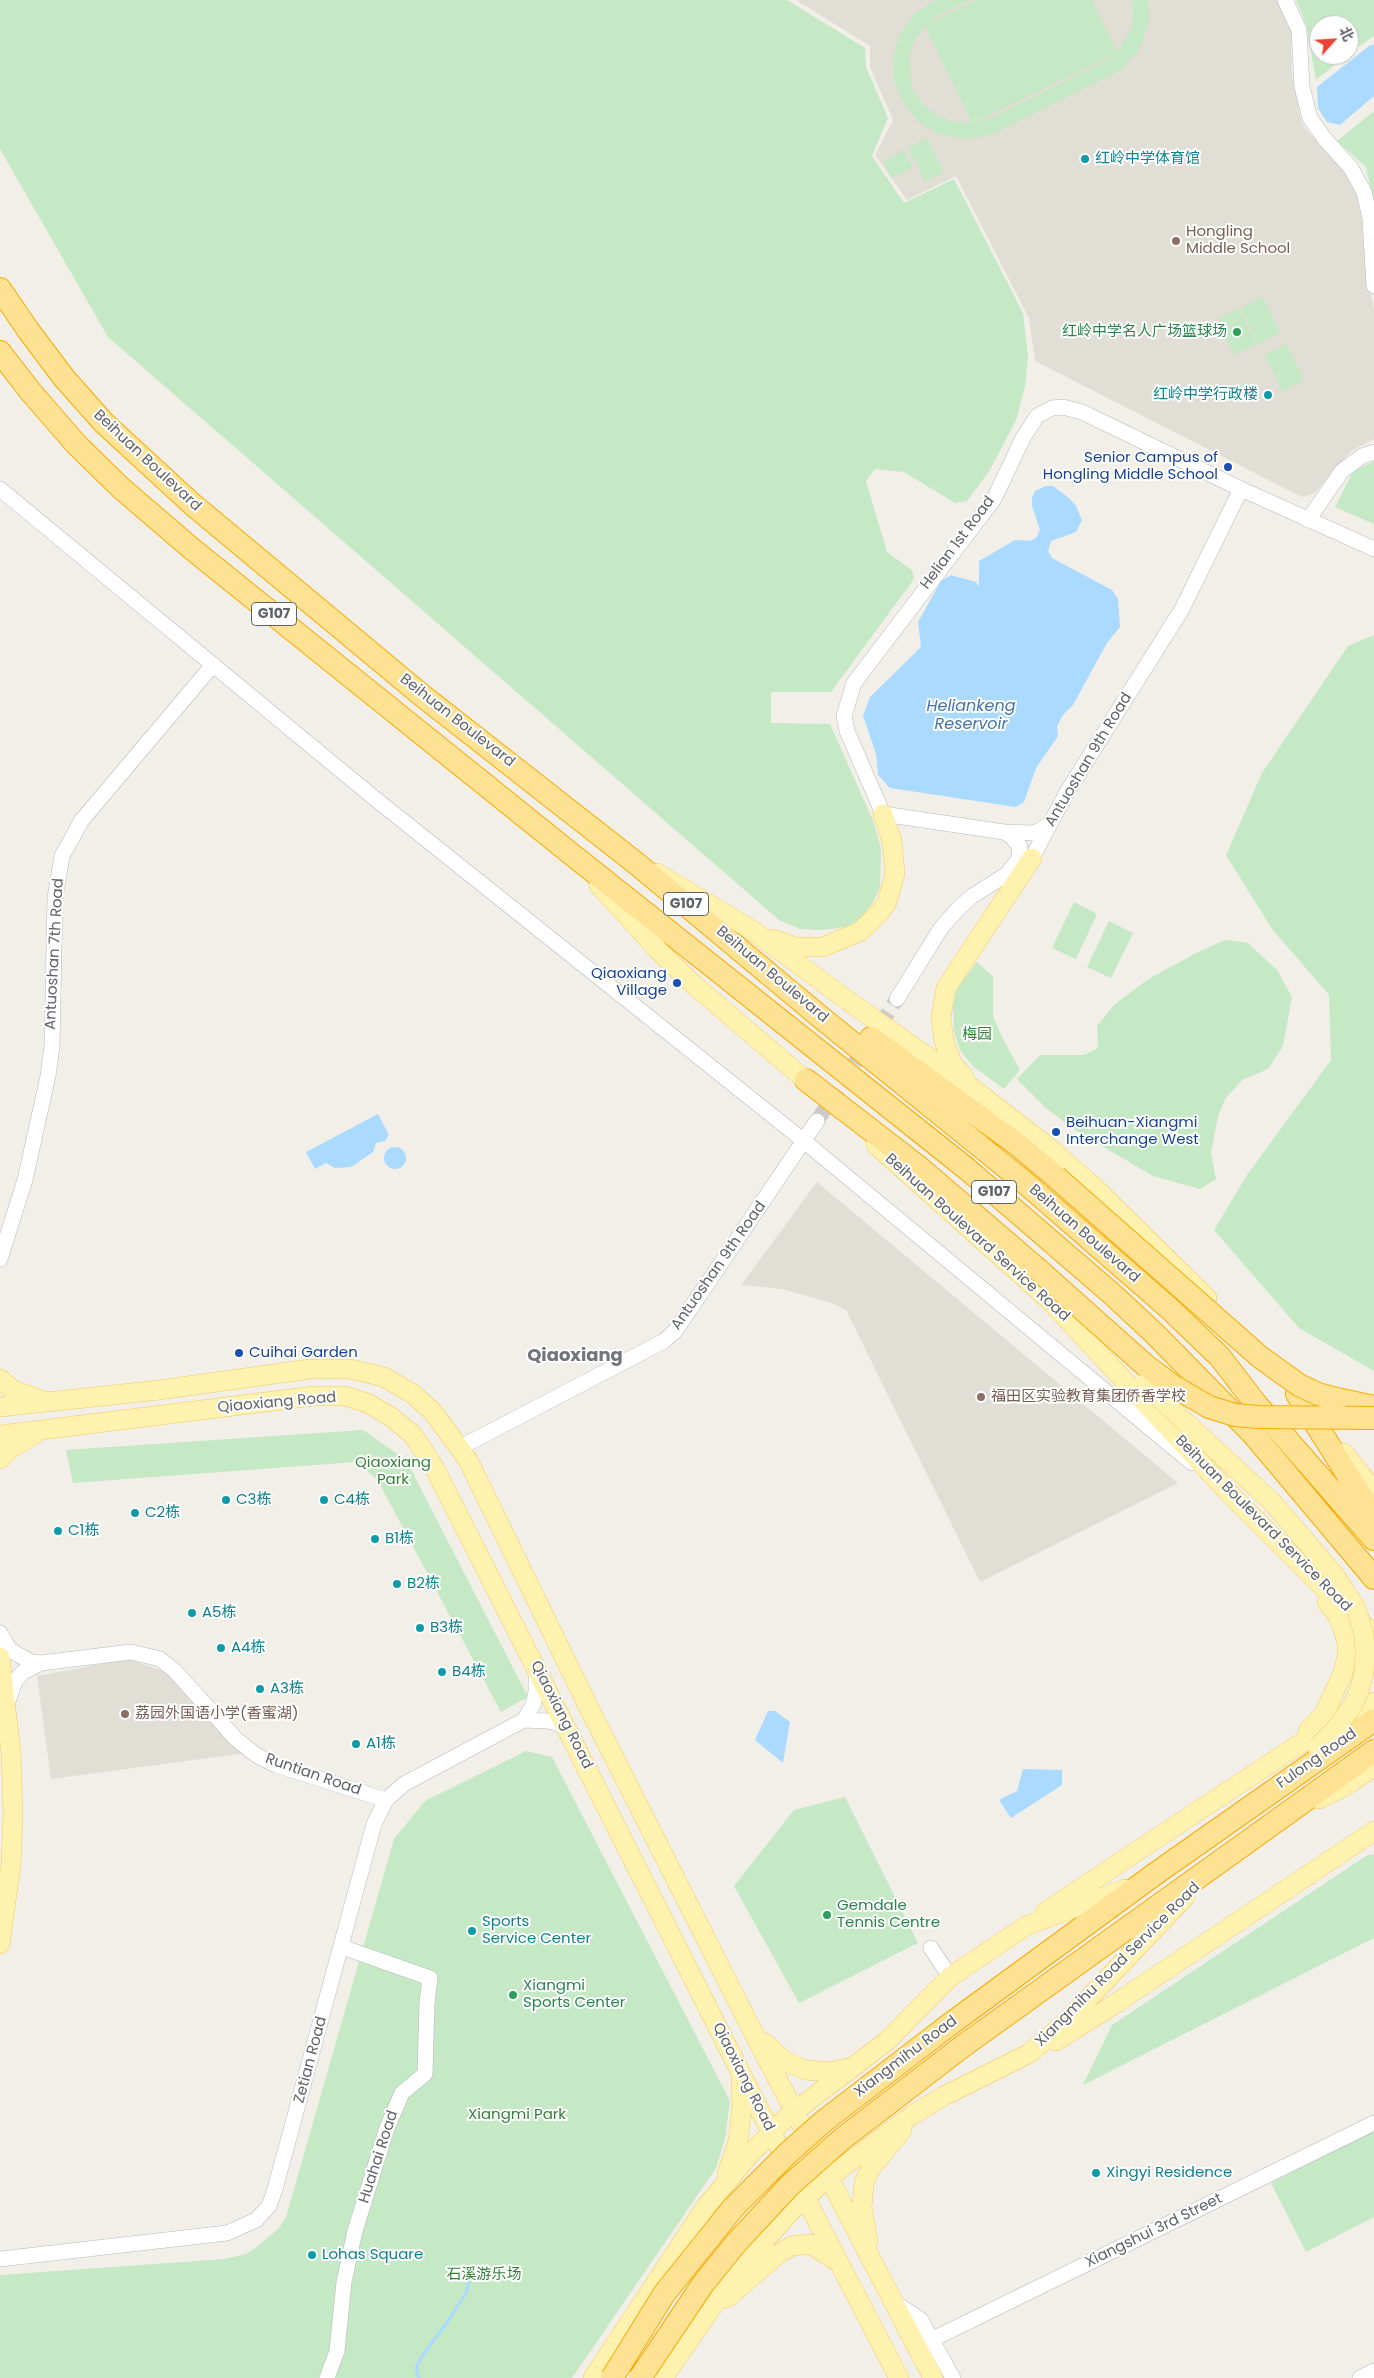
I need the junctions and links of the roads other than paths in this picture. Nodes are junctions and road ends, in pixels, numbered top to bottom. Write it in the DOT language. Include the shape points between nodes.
graph roads {
  1 [pos="1285,0"];
  2 [pos="1374,286"];
  3 [pos="0,289"];
  4 [pos="0,352"];
  5 [pos="1374,452"];
  6 [pos="1241,489"];
  7 [pos="1,490"];
  8 [pos="1308,520"];
  9 [pos="1374,549"];
  10 [pos="212,666"];
  11 [pos="884,814"];
  12 [pos="1049,824"];
  13 [pos="1004,832"];
  14 [pos="570,853"];
  15 [pos="1032,858"];
  16 [pos="1006,874"];
  17 [pos="744,937"];
  18 [pos="898,999"];
  19 [pos="806,1080"];
  20 [pos="976,1091"];
  21 [pos="817,1121"];
  22 [pos="804,1141"];
  23 [pos="0,1259"];
  24 [pos="1049,1300"];
  25 [pos="0,1380"];
  26 [pos="1297,1394"];
  27 [pos="47,1402"];
  28 [pos="0,1407"];
  29 [pos="1374,1407"];
  30 [pos="1374,1418"];
  31 [pos="43,1431"];
  32 [pos="0,1435"];
  33 [pos="459,1448"];
  34 [pos="0,1459"];
  35 [pos="1228,1492"];
  36 [pos="1374,1492"];
  37 [pos="1374,1517"];
  38 [pos="1374,1539"];
  39 [pos="1294,1557"];
  40 [pos="1374,1578"];
  41 [pos="0,1633"];
  42 [pos="1374,1634"];
  43 [pos="0,1657"];
  44 [pos="534,1662"];
  45 [pos="41,1663"];
  46 [pos="575,1678"];
  47 [pos="548,1691"];
  48 [pos="1374,1702"];
  49 [pos="6,1706"];
  50 [pos="590,1710"];
  51 [pos="524,1720"];
  52 [pos="1374,1720"];
  53 [pos="567,1728"];
  54 [pos="1295,1746"];
  55 [pos="1319,1751"];
  56 [pos="1374,1751"];
  57 [pos="1374,1767"];
  58 [pos="1374,1780"];
  59 [pos="1339,1782"];
  60 [pos="1261,1799"];
  61 [pos="386,1800"];
  62 [pos="1278,1819"];
  63 [pos="1373,1833"];
  64 [pos="1235,1851"];
  65 [pos="1155,1874"];
  66 [pos="1026,1926"];
  67 [pos="0,1944"];
  68 [pos="342,1947"];
  69 [pos="931,1948"];
  70 [pos="950,1977"];
  71 [pos="749,2024"];
  72 [pos="1030,2053"];
  73 [pos="860,2062"];
  74 [pos="738,2066"];
  75 [pos="919,2110"];
  76 [pos="794,2111"];
  77 [pos="1374,2123"];
  78 [pos="893,2128"];
  79 [pos="771,2132"];
  80 [pos="828,2178"];
  81 [pos="806,2199"];
  82 [pos="708,2204"];
  83 [pos="764,2240"];
  84 [pos="0,2259"];
  85 [pos="870,2260"];
  86 [pos="842,2269"];
  87 [pos="894,2302"];
  88 [pos="702,2319"];
  89 [pos="933,2339"];
  90 [pos="1374,2371"];
  91 [pos="327,2378"];
  92 [pos="592,2378"];
  93 [pos="612,2378"];
  94 [pos="640,2378"];
  95 [pos="663,2378"];
  96 [pos="899,2378"];
  97 [pos="933,2378"];
  98 [pos="953,2378"];
  99 [pos="1360,2378"];
  1 -- 2 [label="street" via="1300,30 1302,87 1310,118 1351,168 1364,192 1370,218"];
  3 -- 17 [label="highway, Beihuan Boulevard / G107" via="64,378 143,460 419,693 637,864"];
  4 -- 14 [label="highway, Beihuan Boulevard / G107" via="76,444 121,488 192,549"];
  5 -- 8 [label="street" via="1362,456 1342,471"];
  6 -- 8 [label="street, Helian 1st Road"];
  6 -- 11 [label="street, Helian 1st Road" via="1082,412 1062,407 1052,408 1038,416 1023,438 994,499 848,694 844,716 847,731"];
  6 -- 12 [label="street, Antuoshan 9th Road" via="1182,609"];
  7 -- 10 [label="street"];
  8 -- 9 [label="street, Helian 1st Road"];
  10 -- 22 [label="street"];
  10 -- 23 [label="street, Antuoshan 7th Road" via="82,820 62,856 55,898 52,1046 48,1076 25,1180"];
  11 -- 13 [label="street"];
  11 -- 17 [label="main road" via="895,874 887,902 871,922 849,938 823,948 787,946"];
  12 -- 13 [label="street" via="1032,833"];
  12 -- 15 [label="street, Antuoshan 9th Road"];
  13 -- 16 [label="street" via="1017,842 1021,854"];
  14 -- 19 [label="main road, Beihuan Boulevard Service Road" via="694,985"];
  14 -- 40 [label="highway, Beihuan Boulevard / G107" via="967,1169 1112,1294 1253,1434"];
  15 -- 16 [label="street"];
  15 -- 20 [label="main road" via="956,971 943,1000 942,1030 948,1053"];
  16 -- 18 [label="street" via="957,910 942,928"];
  17 -- 20 [label="main road" via="847,1000"];
  17 -- 29 [label="highway, bridge" via="845,1018 1010,1139 1267,1363 1318,1394"];
  17 -- 38 [label="highway, Beihuan Boulevard / G107" via="824,1020 1024,1181 1170,1309 1220,1357 1256,1404"];
  19 -- 24 [label="main road, Beihuan Boulevard Service Road" via="928,1194"];
  19 -- 30 [label="highway, bridge" via="920,1168 1173,1386 1209,1406 1235,1414"];
  20 -- 26 [label="main road" via="1094,1187 1169,1258"];
  21 -- 22 [label="street, Antuoshan 9th Road"];
  22 -- 33 [label="street, Antuoshan 9th Road" via="676,1330 664,1341"];
  22 -- 35 [label="street"];
  24 -- 35 [label="main road, Beihuan Boulevard Service Road"];
  24 -- 55 [label="main road, bridge" via="1272,1502 1333,1573 1356,1608 1364,1635 1364,1673 1353,1705"];
  25 -- 27 [label="main road" via="25,1396"];
  26 -- 36 [label="main road"];
  26 -- 37 [label="highway"];
  27 -- 28 [label="main road, Qiaoxiang Road"];
  27 -- 33 [label="main road, Qiaoxiang Road" via="310,1369 350,1369 384,1377 413,1394 433,1412"];
  31 -- 32 [label="main road, Qiaoxiang Road"];
  31 -- 34 [label="main road" via="24,1439"];
  31 -- 44 [label="main road, Qiaoxiang Road" via="314,1396 344,1396 367,1403 413,1435 434,1467"];
  33 -- 46 [label="main road, Qiaoxiang Road" via="468,1460"];
  35 -- 39 [label="main road, Beihuan Boulevard Service Road"];
  39 -- 42 [label="main road, Beihuan Boulevard Service Road"];
  39 -- 54 [label="main road" via="1338,1616 1347,1643 1342,1673 1324,1714"];
  41 -- 45 [label="street, Runtian Road" via="15,1654"];
  43 -- 49 [label="main road"];
  44 -- 47 [label="main road, Qiaoxiang Road"];
  44 -- 51 [label="street" via="536,1692"];
  45 -- 49 [label="street, Runtian Road" via="23,1672 15,1681"];
  45 -- 61 [label="street, Runtian Road" via="131,1652 151,1655 168,1664 236,1739 256,1755 276,1765"];
  46 -- 47 [label="main road"];
  46 -- 50 [label="main road, Qiaoxiang Road"];
  47 -- 53 [label="main road, Qiaoxiang Road"];
  48 -- 54 [label="main road" via="1352,1711"];
  49 -- 67 [label="main road" via="13,1814 11,1865"];
  50 -- 53 [label="main road"];
  50 -- 71 [label="main road, Qiaoxiang Road"];
  51 -- 53 [label="street" via="547,1721"];
  51 -- 61 [label="street, Zetian Road" via="404,1784"];
  52 -- 55 [label="highway, Fulong Road"];
  53 -- 74 [label="main road, Qiaoxiang Road"];
  54 -- 66 [label="main road"];
  55 -- 60 [label="highway, Fulong Road"];
  56 -- 59 [label="highway, Fulong Road"];
  57 -- 59 [label="main road"];
  58 -- 59 [label="main road"];
  59 -- 62 [label="highway, Fulong Road"];
  60 -- 65 [label="highway, Xiangmihu Road"];
  61 -- 68 [label="street, Zetian Road" via="374,1824"];
  62 -- 64 [label="highway, Xiangmihu Road"];
  63 -- 72 [label="main road" via="1082,2025"];
  64 -- 72 [label="main road, Xiangmihu Road Service Road" via="1165,1915 1066,2022"];
  64 -- 94 [label="highway, Xiangmihu Road, bridge" via="963,2046 842,2138 790,2185 708,2277"];
  65 -- 66 [label="main road" via="1114,1894"];
  65 -- 93 [label="highway, Xiangmihu Road, bridge" via="949,2025 824,2120 788,2152 697,2250 664,2294"];
  66 -- 70 [label="main road"];
  68 -- 84 [label="street, Zetian Road" via="276,2189 269,2206 256,2220 227,2233"];
  68 -- 91 [label="street, Huahai Road" via="430,1978 425,2074 402,2093 387,2128 355,2231 344,2282 337,2351"];
  69 -- 70 [label="street"];
  70 -- 73 [label="main road" via="894,2035"];
  71 -- 73 [label="main road" via="772,2052 805,2070 831,2072"];
  71 -- 76 [label="main road, Qiaoxiang Road"];
  72 -- 75 [label="main road, Xiangmihu Road Service Road"];
  73 -- 76 [label="main road"];
  73 -- 78 [label="main road" via="853,2082 856,2102 872,2121"];
  74 -- 79 [label="main road, Qiaoxiang Road"];
  74 -- 82 [label="main road" via="742,2098 736,2150 728,2172"];
  75 -- 78 [label="main road, Xiangmihu Road Service Road"];
  75 -- 85 [label="main road" via="870,2169 864,2183 862,2208"];
  76 -- 79 [label="main road"];
  76 -- 80 [label="main road, Qiaoxiang Road"];
  77 -- 89 [label="street, Xiangshui 3rd Street"];
  78 -- 80 [label="main road, Xiangmihu Road Service Road"];
  79 -- 81 [label="main road, Qiaoxiang Road"];
  79 -- 82 [label="main road"];
  80 -- 81 [label="main road, Xiangmihu Road Service Road"];
  80 -- 85 [label="main road, Qiaoxiang Road"];
  81 -- 83 [label="main road, Xiangmihu Road Service Road"];
  81 -- 86 [label="main road, Qiaoxiang Road"];
  82 -- 83 [label="main road" via="726,2198 742,2201 762,2221"];
  82 -- 92 [label="main road"];
  83 -- 88 [label="main road, Xiangmihu Road Service Road"];
  85 -- 87 [label="main road, Qiaoxiang Road"];
  86 -- 88 [label="main road" via="817,2247 803,2243 792,2246"];
  86 -- 96 [label="main road, Qiaoxiang Road"];
  87 -- 89 [label="street, Qiaoxiang Road" via="921,2320"];
  87 -- 97 [label="main road, Qiaoxiang Road"];
  88 -- 95 [label="main road"];
  89 -- 98 [label="street, Qiaoxiang Road"];
  90 -- 99 [label="street"];
}
